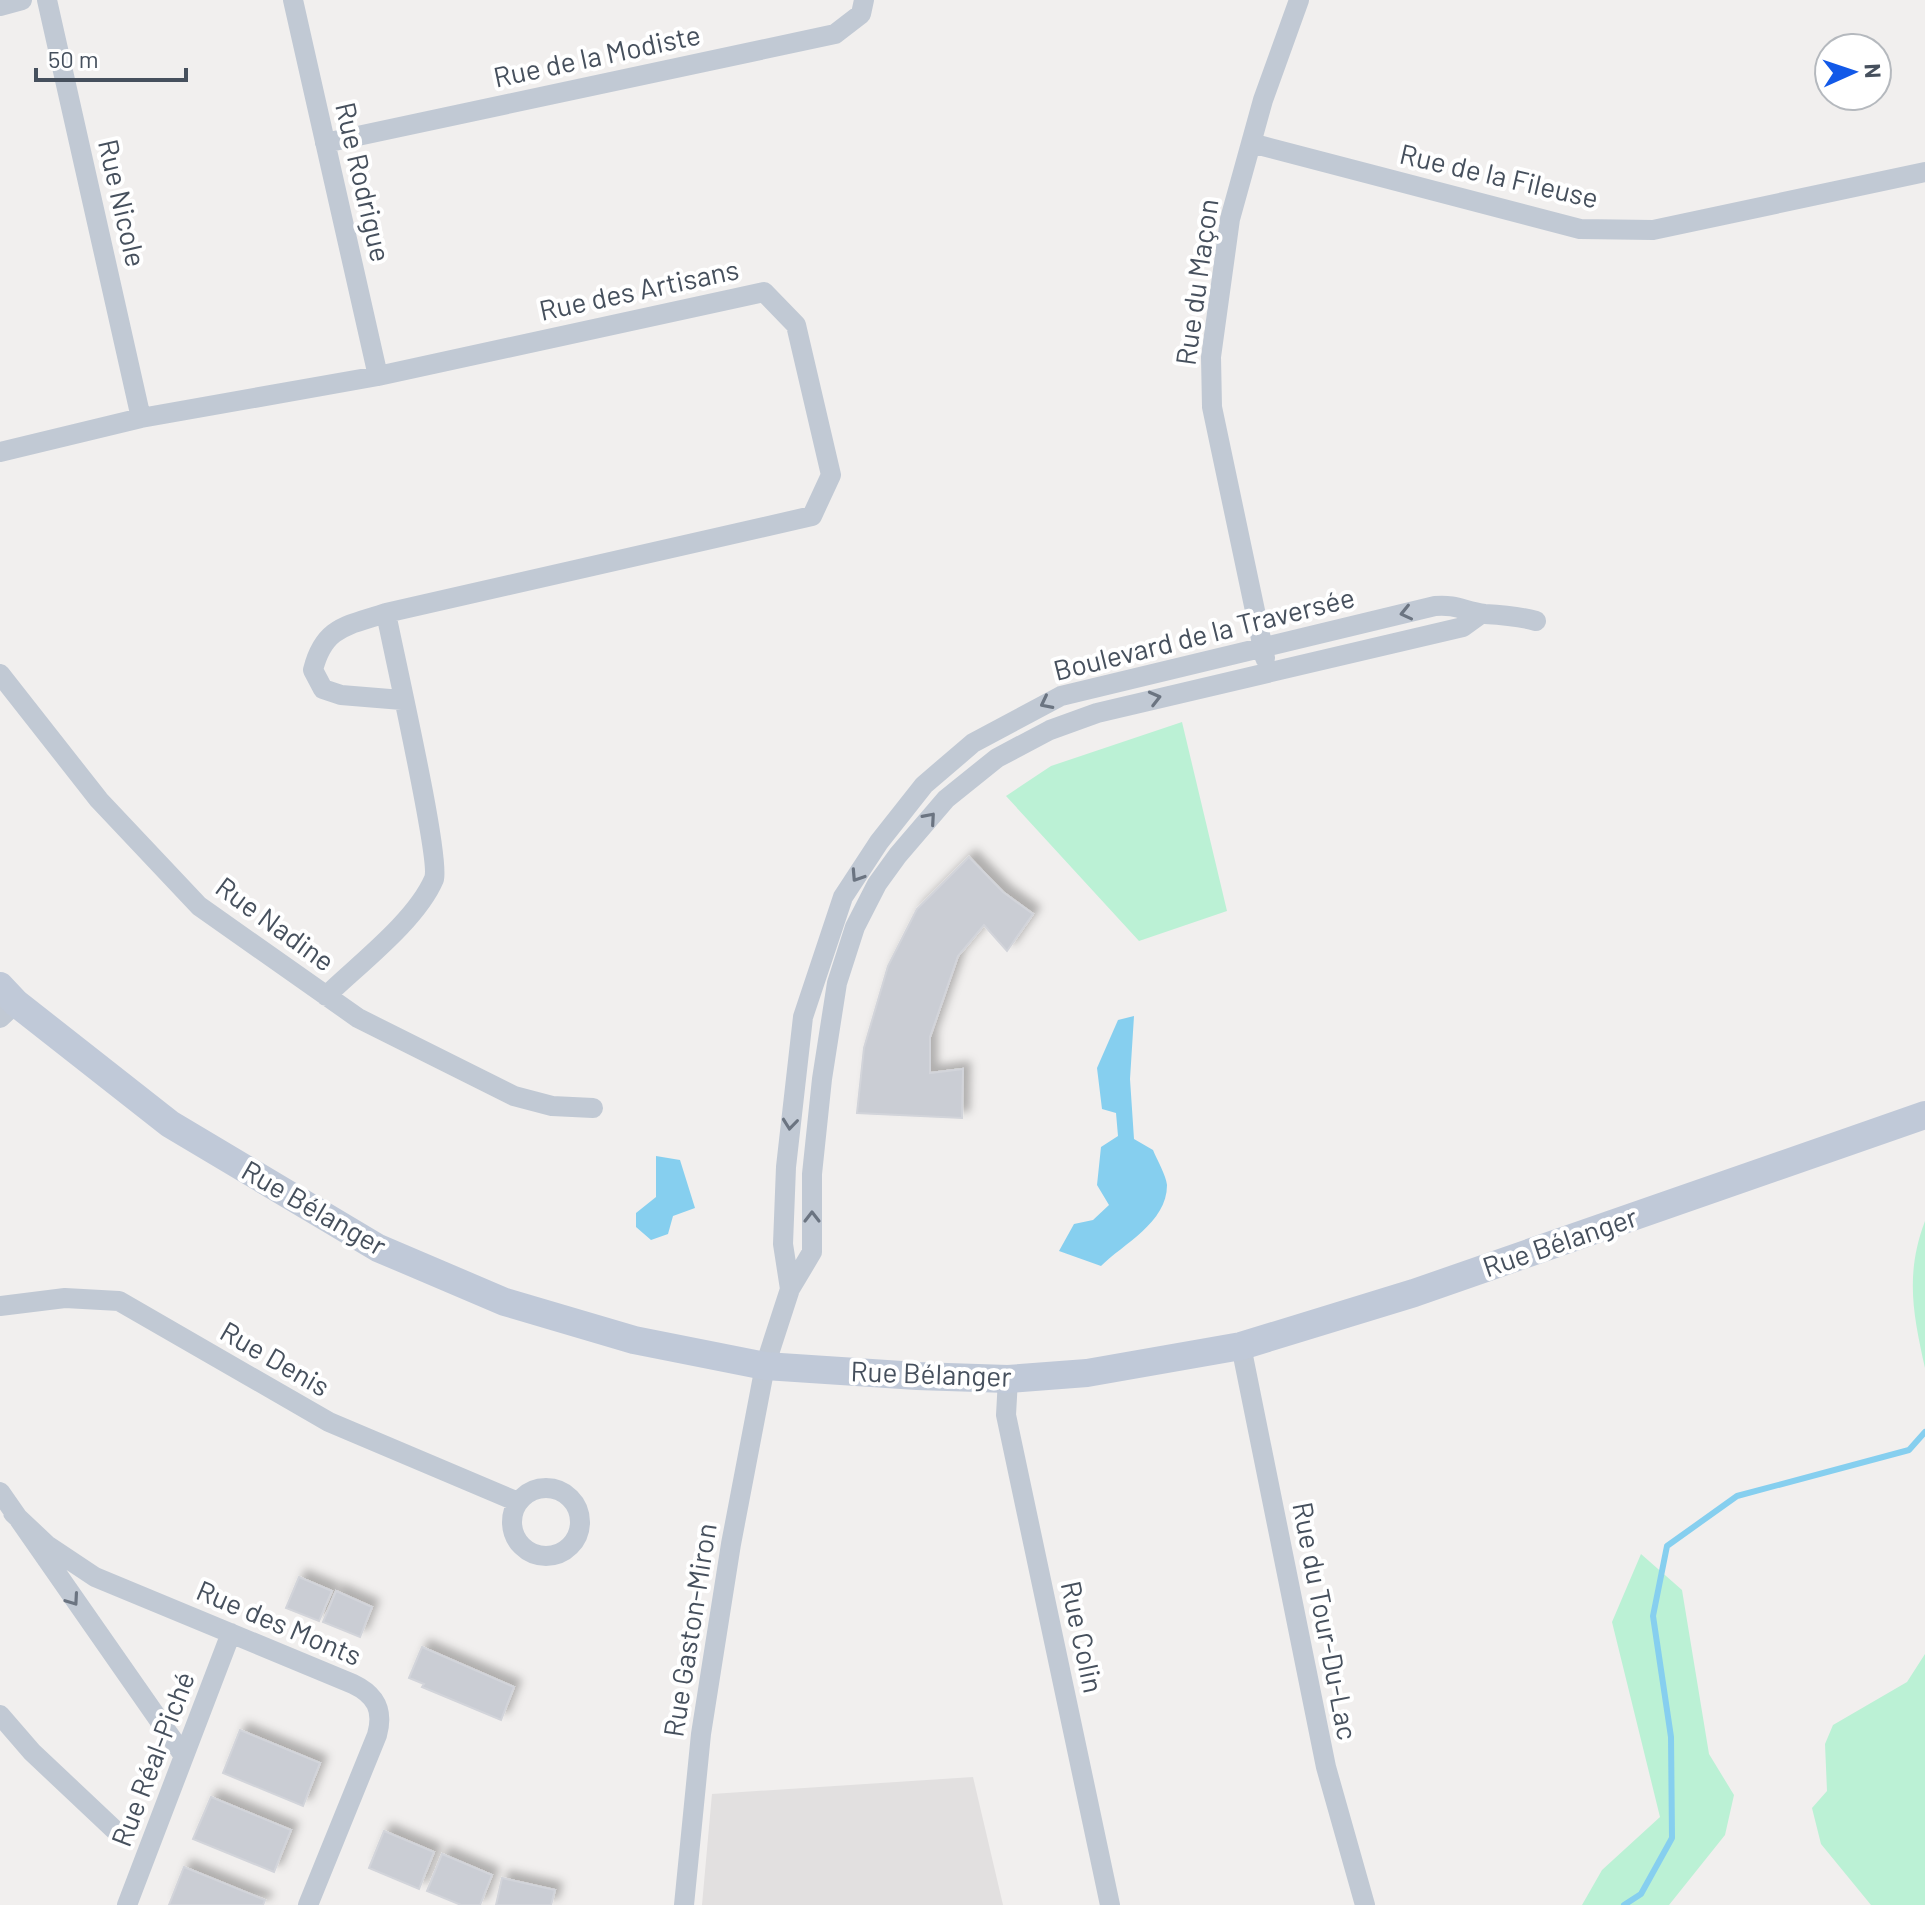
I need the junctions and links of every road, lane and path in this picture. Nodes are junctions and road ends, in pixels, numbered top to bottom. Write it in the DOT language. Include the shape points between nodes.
graph roads {
  1 [pos="22,0"];
  2 [pos="47,0"];
  3 [pos="293,0"];
  4 [pos="864,0"];
  5 [pos="1299,0"];
  6 [pos="0,6"];
  7 [pos="325,143"];
  8 [pos="1251,143"];
  9 [pos="1925,172"];
  10 [pos="378,376"];
  11 [pos="141,418"];
  12 [pos="0,452"];
  13 [pos="386,613"];
  14 [pos="1481,614"];
  15 [pos="1536,621"];
  16 [pos="1263,646"];
  17 [pos="1268,672"];
  18 [pos="0,674"];
  19 [pos="402,700"];
  20 [pos="326,996"];
  21 [pos="5,1002"];
  22 [pos="593,1108"];
  23 [pos="1925,1115"];
  24 [pos="790,1289"];
  25 [pos="0,1306"];
  26 [pos="1241,1346"];
  27 [pos="765,1366"];
  28 [pos="1008,1379"];
  29 [pos="0,1492"];
  30 [pos="518,1502"];
  31 [pos="13,1513"];
  32 [pos="231,1633"];
  33 [pos="0,1715"];
  34 [pos="184,1756"];
  35 [pos="119,1834"];
  36 [pos="127,1905"];
  37 [pos="308,1905"];
  38 [pos="684,1905"];
  39 [pos="1110,1905"];
  40 [pos="1365,1905"];
  1 -- 6 [label="street"];
  2 -- 11 [label="street, Rue Nicole"];
  3 -- 7 [label="street, Rue Rodrigue"];
  4 -- 7 [label="street, Rue de la Modiste" via="861,14 835,34"];
  5 -- 8 [label="street, Rue du Maçon"];
  7 -- 10 [label="street, Rue Rodrigue"];
  8 -- 9 [label="street, Rue de la Fileuse" via="1580,229 1653,230"];
  8 -- 16 [label="street, Rue du Maçon" via="1230,219 1211,370 1212,407"];
  10 -- 11 [label="street, Rue des Artisans"];
  10 -- 13 [label="street, Rue des Artisans" via="764,292 796,325 831,475 812,516"];
  11 -- 12 [label="street, Rue des Artisans"];
  13 -- 19 [label="street"];
  13 -- 19 [label="street, Rue des Artisans" via="333,631 319,647 313,670 323,689"];
  14 -- 15 [label="street, Boulevard de la Traversée"];
  14 -- 16 [label="street, Boulevard de la Traversée, one-way" via="1456,604 1435,606"];
  14 -- 17 [label="street, Boulevard de la Traversée" via="1463,627"];
  16 -- 17 [label="street, Rue du Maçon"];
  16 -- 24 [label="street, Boulevard de la Traversée, one-way" via="1061,696 1023,714 973,743 924,785 879,842 843,897 803,1017 786,1167 783,1244"];
  24 -- 17 [label="street, Boulevard de la Traversée, one-way" via="812,1252 812,1174 837,983 855,927 898,855 946,799 997,758 1050,730 1097,713"];
  18 -- 20 [label="street, Rue Nadine" via="99,800 199,906"];
  19 -- 20 [label="street" via="429,822 435,876 415,909"];
  20 -- 22 [label="street, Rue Nadine" via="358,1018 514,1096 552,1106"];
  21 -- 27 [label="street, Rue Bélanger" via="170,1124 378,1248 505,1302 634,1340"];
  23 -- 26 [label="street, Rue Bélanger" via="1414,1293"];
  24 -- 27 [label="street, Boulevard de la Traversée"];
  25 -- 30 [label="street, Rue Denis" via="65,1298 119,1301 329,1422"];
  26 -- 28 [label="street, Rue Bélanger" via="1087,1373"];
  26 -- 40 [label="street, Rue du Tour-Du-Lac" via="1326,1767"];
  27 -- 28 [label="street, Rue Bélanger"];
  27 -- 38 [label="street, Rue Gaston-Miron" via="704,1719"];
  28 -- 39 [label="street, Rue Colin" via="1006,1415"];
  29 -- 31 [label="street, Rue des Monts"];
  31 -- 32 [label="street, Rue des Monts" via="47,1545 95,1577"];
  31 -- 34 [label="street, Rue des Monts, one-way"];
  32 -- 34 [label="street, Rue Réal-Piché"];
  32 -- 37 [label="street, Rue des Monts" via="361,1688 380,1711 374,1742"];
  33 -- 35 [label="street"];
  34 -- 36 [label="street, Rue Réal-Piché"];
}
